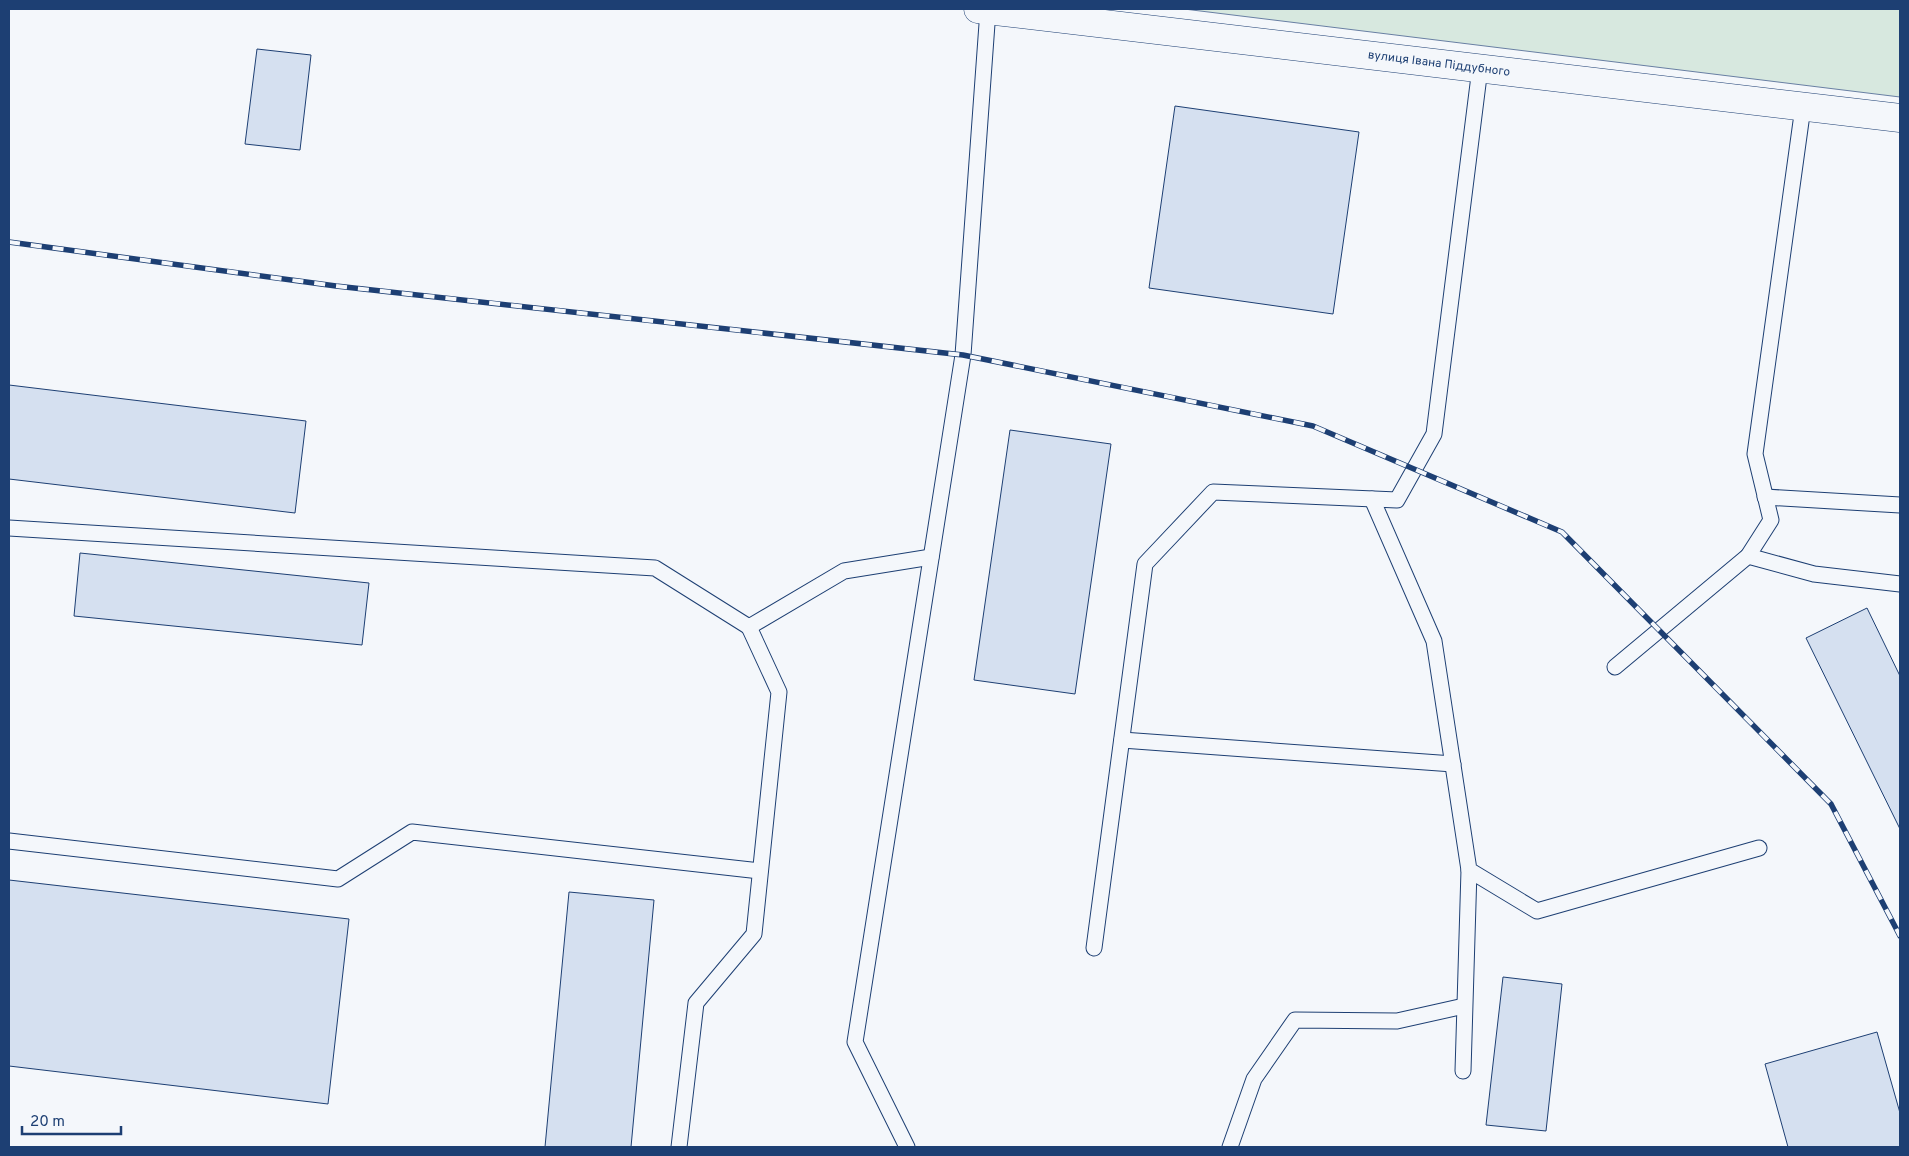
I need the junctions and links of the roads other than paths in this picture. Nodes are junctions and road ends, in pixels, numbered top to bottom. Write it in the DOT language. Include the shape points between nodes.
graph roads {
  1 [pos="983,9"];
  2 [pos="1480,68"];
  3 [pos="1803,107"];
  4 [pos="1900,118"];
  5 [pos="1765,497"];
  6 [pos="1372,499"];
  7 [pos="1900,505"];
  8 [pos="9,528"];
  9 [pos="1748,556"];
  10 [pos="931,557"];
  11 [pos="1900,584"];
  12 [pos="749,627"];
  13 [pos="1616,667"];
  14 [pos="1122,740"];
  15 [pos="1452,764"];
  16 [pos="9,841"];
  17 [pos="1759,848"];
  18 [pos="1469,870"];
  19 [pos="760,871"];
  20 [pos="1094,948"];
  21 [pos="1464,1006"];
  22 [pos="1462,1071"];
  23 [pos="679,1147"];
  24 [pos="907,1147"];
  25 [pos="1230,1147"];
  1 -- 2 [label="street, вулиця Івана Піддубного"];
  1 -- 10 [label="lane" via="963,355"];
  2 -- 3 [label="street, вулиця Івана Піддубного"];
  2 -- 6 [label="lane" via="1434,434 1397,500"];
  3 -- 4 [label="street, вулиця Івана Піддубного"];
  3 -- 5 [label="lane" via="1755,454"];
  5 -- 7 [label="lane"];
  5 -- 9 [label="lane" via="1771,520"];
  6 -- 14 [label="lane" via="1213,492 1145,564"];
  6 -- 15 [label="lane" via="1434,641"];
  8 -- 12 [label="lane" via="655,568"];
  9 -- 11 [label="lane" via="1814,574"];
  9 -- 13 [label="lane"];
  10 -- 12 [label="lane" via="844,572"];
  10 -- 24 [label="lane" via="855,1042"];
  12 -- 19 [label="lane" via="779,692"];
  14 -- 15 [label="lane"];
  14 -- 20 [label="lane"];
  15 -- 18 [label="lane"];
  16 -- 19 [label="lane" via="338,879 412,832"];
  17 -- 18 [label="lane" via="1537,911"];
  18 -- 21 [label="lane"];
  19 -- 23 [label="lane" via="754,934 696,1003"];
  21 -- 22 [label="lane"];
  21 -- 25 [label="lane" via="1397,1021 1296,1020 1254,1079"];
}
